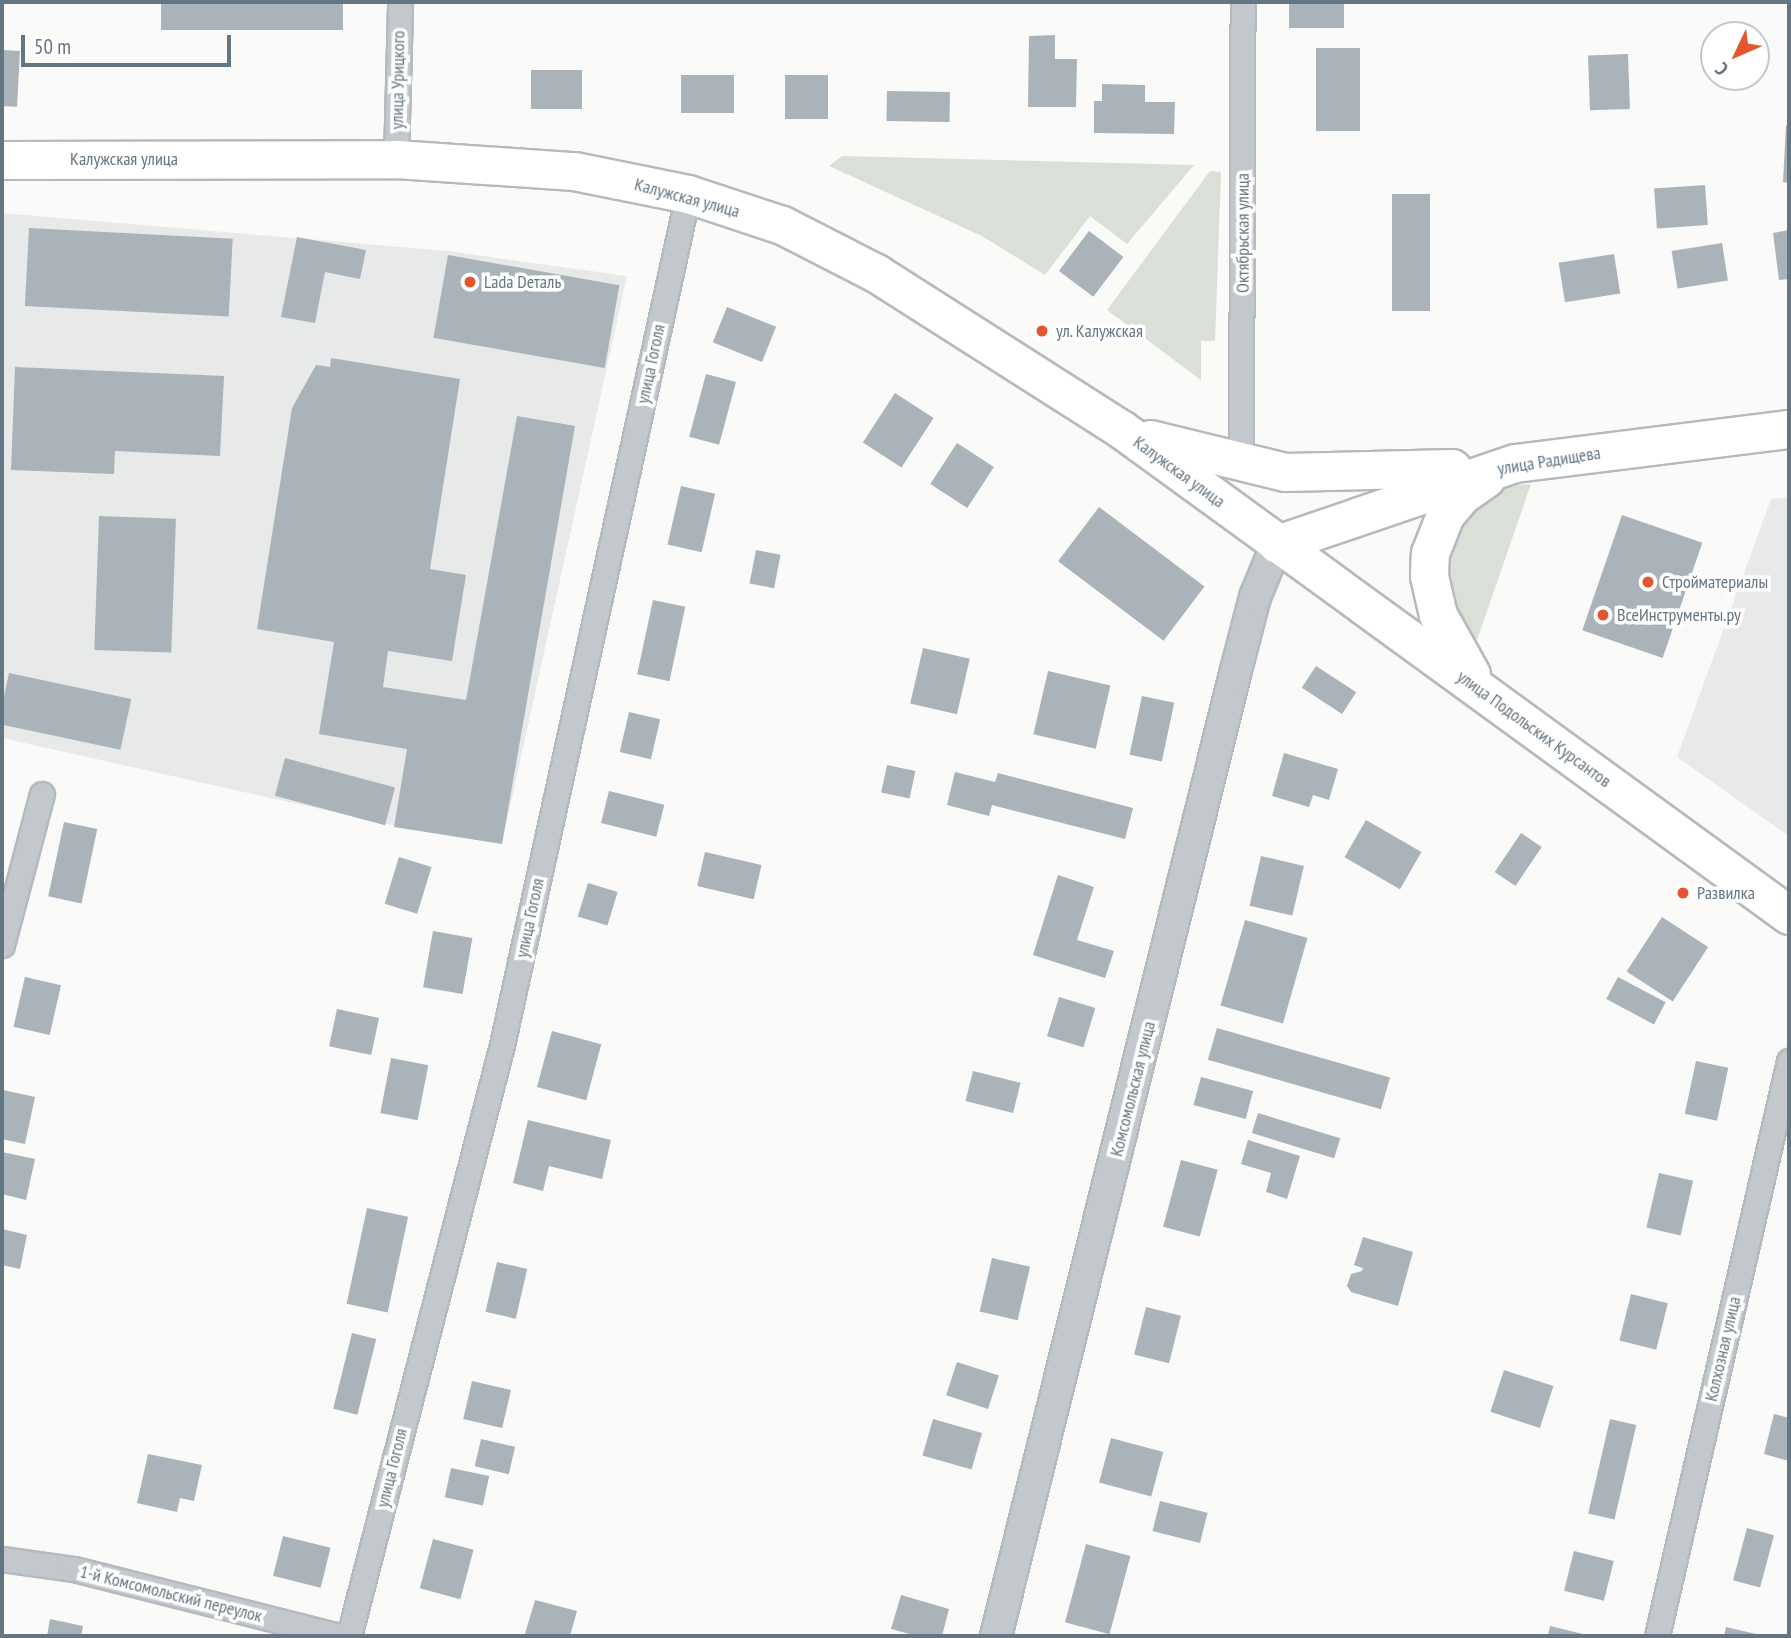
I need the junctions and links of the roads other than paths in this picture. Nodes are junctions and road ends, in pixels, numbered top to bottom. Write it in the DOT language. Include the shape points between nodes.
graph roads {
  1 [pos="400,2"];
  2 [pos="1243,2"];
  3 [pos="396,159"];
  4 [pos="2,160"];
  5 [pos="688,194"];
  6 [pos="1121,429"];
  7 [pos="1789,429"];
  8 [pos="1241,463"];
  9 [pos="1515,463"];
  10 [pos="1278,544"];
  11 [pos="1498,703"];
  12 [pos="42,794"];
  13 [pos="1789,915"];
  14 [pos="2,946"];
  15 [pos="1789,1061"];
  16 [pos="2,1559"];
  17 [pos="339,1636"];
  18 [pos="349,1636"];
  19 [pos="996,1636"];
  20 [pos="1657,1636"];
  1 -- 3 [label="street, улица Урицкого"];
  2 -- 8 [label="street, Октябрьская улица"];
  3 -- 4 [label="main road, Калужская улица"];
  3 -- 5 [label="main road, Калужская улица" via="574,171"];
  5 -- 6 [label="main road, Калужская улица" via="782,225 852,260"];
  5 -- 18 [label="street, улица Гоголя" via="502,1045"];
  6 -- 8 [label="main road"];
  6 -- 10 [label="main road, Калужская улица"];
  7 -- 9 [label="main road, улица Радищева"];
  8 -- 9 [label="main road" via="1326,474"];
  9 -- 10 [label="main road, улица Радищева"];
  9 -- 11 [label="main road" via="1462,495 1436,530 1430,553 1432,596 1446,635 1472,676"];
  10 -- 11 [label="main road, улица Подольских Курсантов"];
  10 -- 19 [label="street, Комсомольская улица" via="1255,597"];
  11 -- 13 [label="main road, улица Подольских Курсантов"];
  12 -- 14 [label="street"];
  15 -- 20 [label="street, Колхозная улица"];
  16 -- 17 [label="street, 1-й Комсомольский переулок" via="74,1569"];
}
